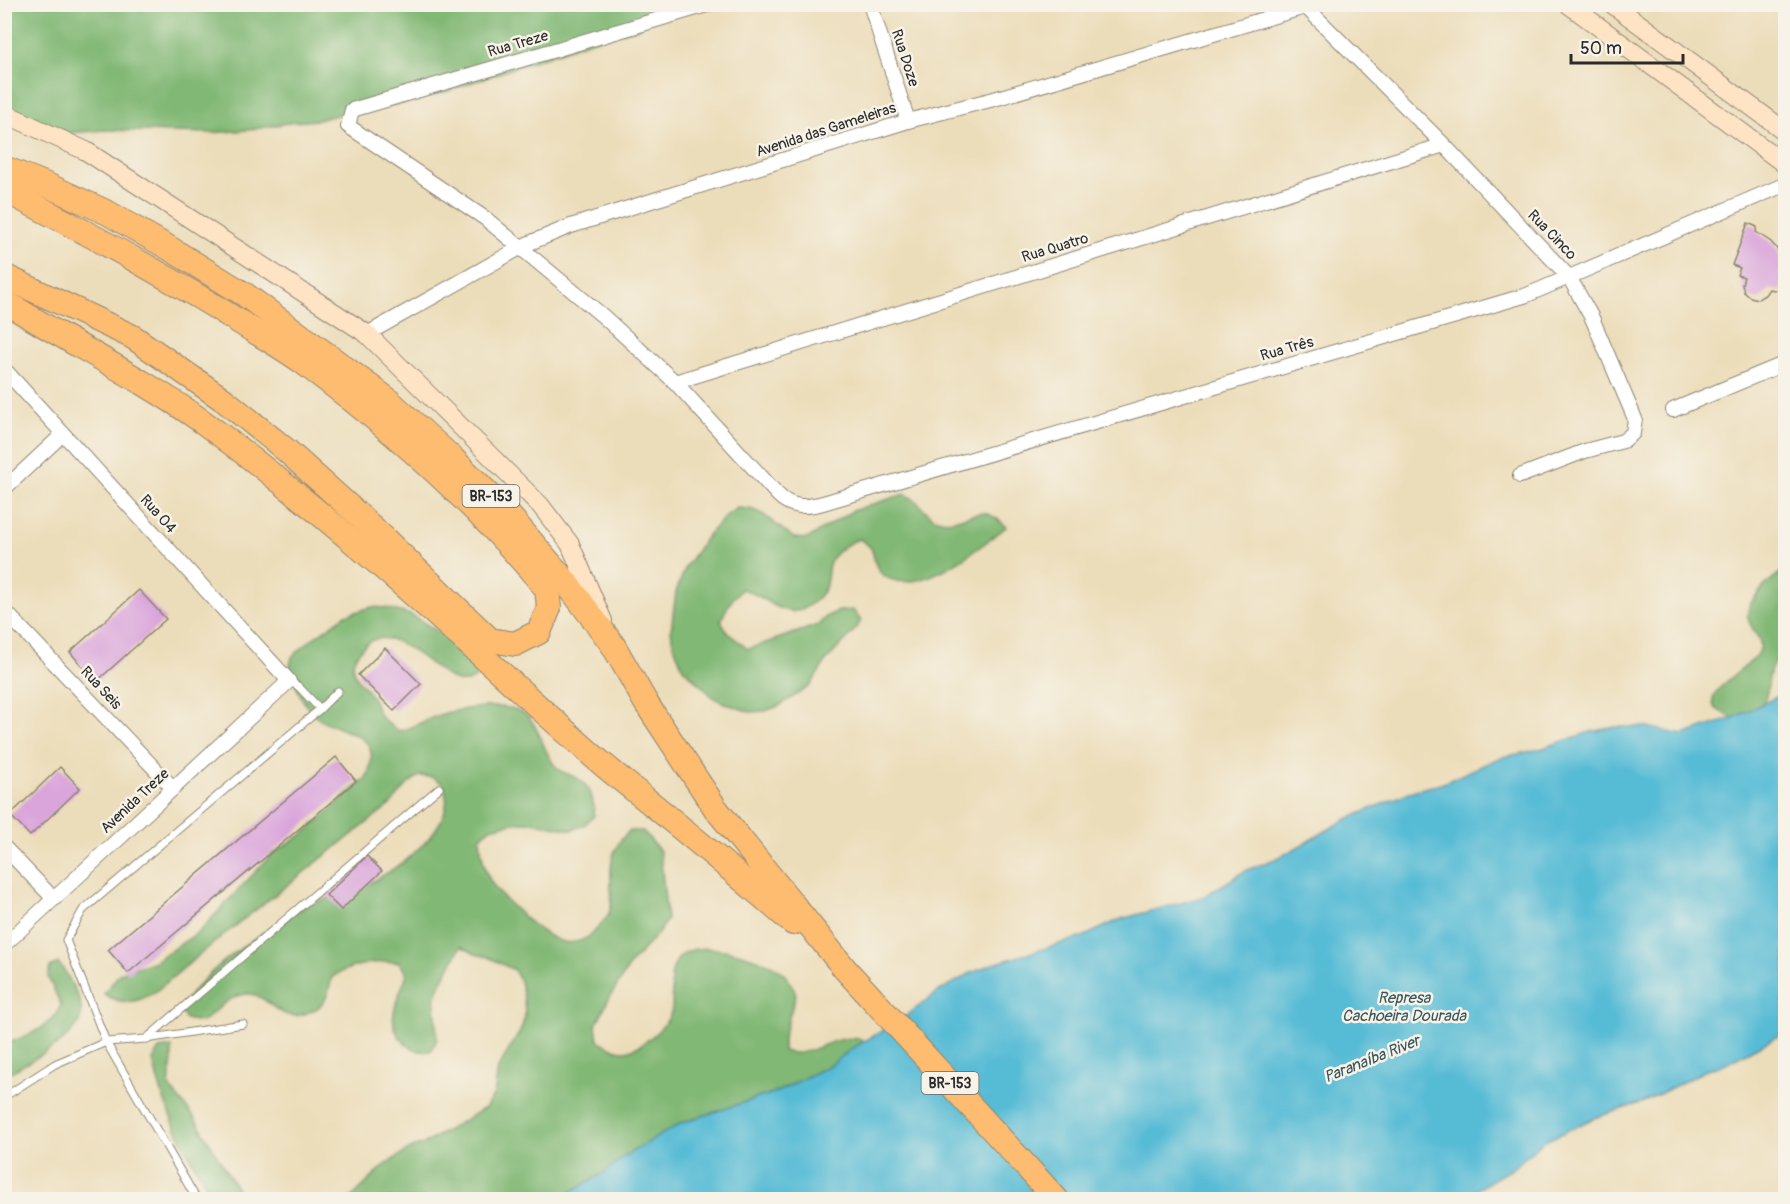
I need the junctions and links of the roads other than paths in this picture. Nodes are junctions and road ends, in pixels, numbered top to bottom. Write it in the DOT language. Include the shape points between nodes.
graph roads {
  1 [pos="710,4"];
  2 [pos="870,4"];
  3 [pos="1568,4"];
  4 [pos="1612,4"];
  5 [pos="1311,6"];
  6 [pos="4,113"];
  7 [pos="908,122"];
  8 [pos="1785,132"];
  9 [pos="1444,145"];
  10 [pos="1785,165"];
  11 [pos="4,168"];
  12 [pos="1785,184"];
  13 [pos="4,190"];
  14 [pos="521,248"];
  15 [pos="4,276"];
  16 [pos="1569,277"];
  17 [pos="4,301"];
  18 [pos="366,334"];
  19 [pos="1785,363"];
  20 [pos="4,369"];
  21 [pos="675,382"];
  22 [pos="1673,410"];
  23 [pos="63,434"];
  24 [pos="1520,476"];
  25 [pos="4,489"];
  26 [pos="4,610"];
  27 [pos="613,645"];
  28 [pos="288,681"];
  29 [pos="338,691"];
  30 [pos="320,709"];
  31 [pos="173,788"];
  32 [pos="439,788"];
  33 [pos="4,846"];
  34 [pos="54,899"];
  35 [pos="4,945"];
  36 [pos="845,969"];
  37 [pos="243,1024"];
  38 [pos="146,1039"];
  39 [pos="106,1042"];
  40 [pos="4,1097"];
  41 [pos="197,1200"];
  42 [pos="1057,1200"];
  1 -- 14 [label="street, Rua Treze" via="352,110 348,126 486,219"];
  2 -- 7 [label="street, Rua Doze"];
  3 -- 10 [label="street"];
  4 -- 8 [label="street"];
  5 -- 7 [label="street, Avenida das Gameleiras"];
  5 -- 9 [label="street, Rua Cinco"];
  6 -- 18 [label="street" via="86,151"];
  7 -- 14 [label="street, Avenida das Gameleiras" via="571,226"];
  9 -- 16 [label="street, Rua Cinco"];
  9 -- 21 [label="street, Rua Quatro"];
  11 -- 27 [label="highway, BR-153" via="108,213 169,248 244,294 387,399 500,505"];
  12 -- 16 [label="street, Rua Três"];
  13 -- 15 [label="highway" via="77,226 303,362 391,432 460,494 547,589 549,608 539,632 515,644 490,640 374,529 224,400 133,337"];
  14 -- 18 [label="street, Avenida das Gameleiras"];
  14 -- 21 [label="street" via="604,316"];
  16 -- 21 [label="street, Rua Três" via="1527,295 812,506 786,503"];
  16 -- 24 [label="street, Rua Cinco" via="1592,318 1635,419 1634,433 1623,441"];
  17 -- 36 [label="highway, BR-153" via="128,372 201,421 302,498 595,757 740,876"];
  18 -- 27 [label="street" via="540,506 570,544"];
  19 -- 22 [label="street"];
  20 -- 23 [label="street, Rua 04"];
  23 -- 25 [label="street"];
  23 -- 28 [label="street, Rua 04"];
  26 -- 31 [label="street, Rua Seis"];
  27 -- 36 [label="highway, BR-153" via="716,809"];
  28 -- 30 [label="lane"];
  28 -- 31 [label="street, Avenida Treze"];
  29 -- 30 [label="lane"];
  30 -- 39 [label="lane" via="83,910 66,940"];
  31 -- 34 [label="street, Avenida Treze"];
  32 -- 38 [label="lane"];
  33 -- 34 [label="street"];
  34 -- 35 [label="street, Avenida Treze"];
  36 -- 42 [label="highway, BR-153"];
  37 -- 38 [label="lane"];
  38 -- 39 [label="lane"];
  39 -- 40 [label="lane" via="55,1064"];
  39 -- 41 [label="lane"];
}
